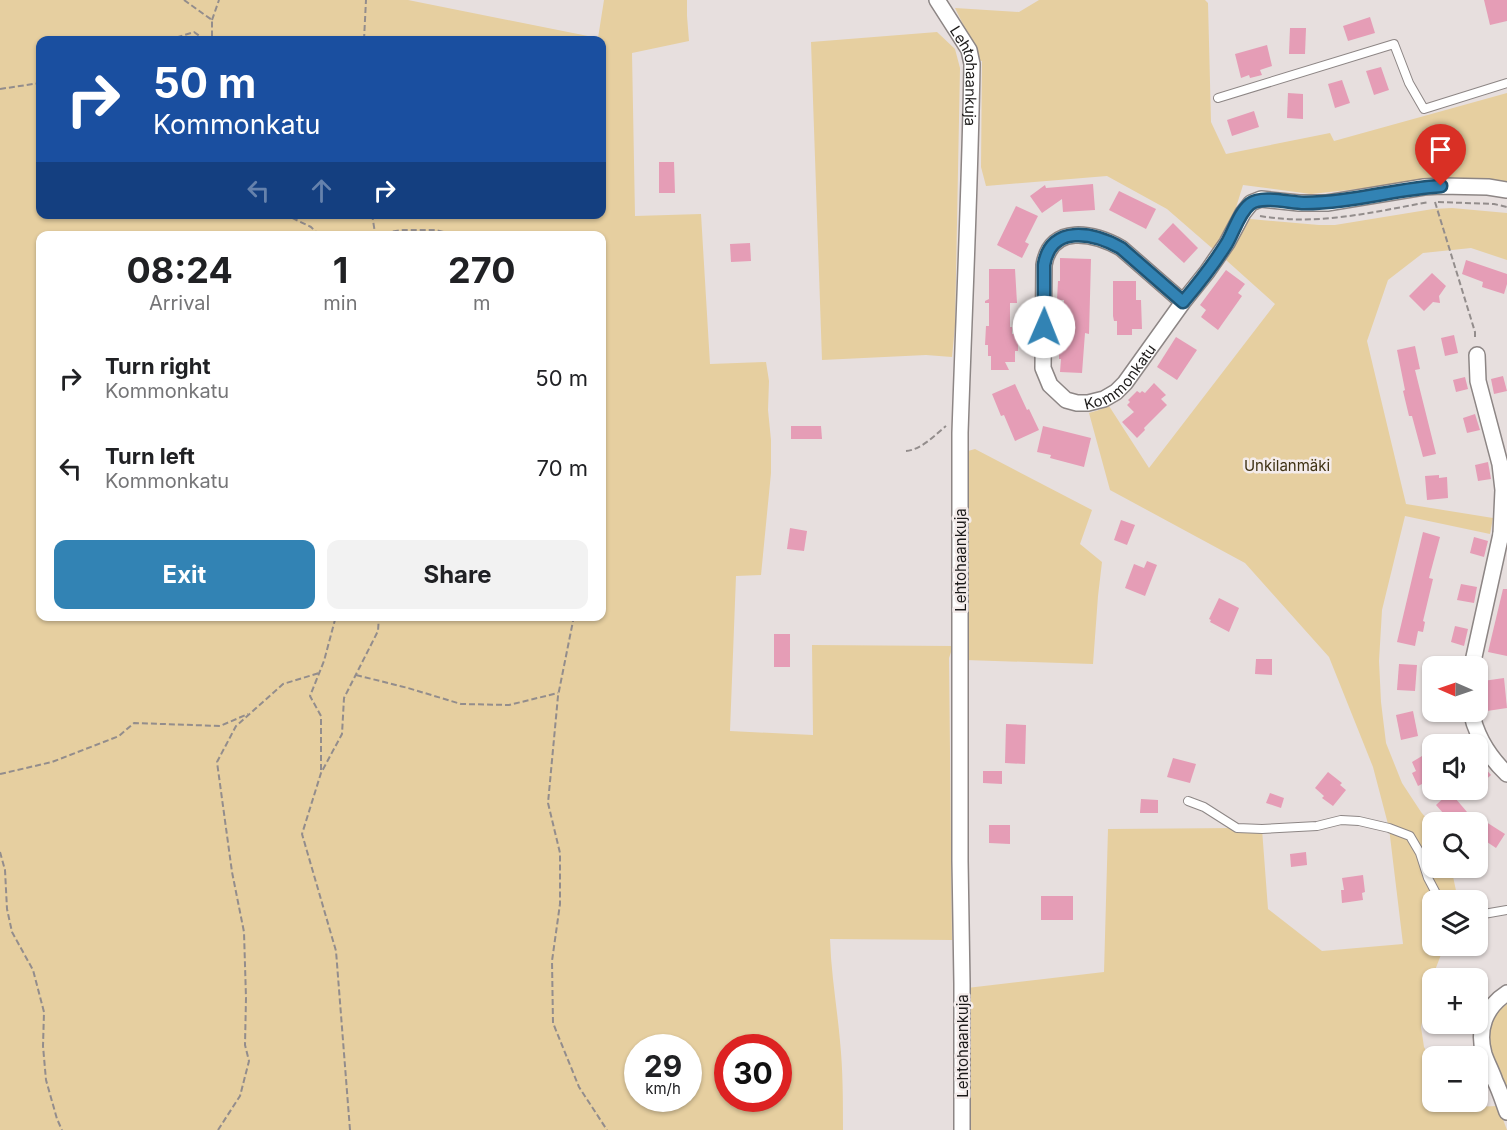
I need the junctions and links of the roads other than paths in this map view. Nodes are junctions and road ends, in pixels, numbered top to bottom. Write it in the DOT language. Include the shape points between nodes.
graph roads {
  1 [pos="938,0"];
  2 [pos="1507,83"];
  3 [pos="1218,98"];
  4 [pos="1507,190"];
  5 [pos="1183,302"];
  6 [pos="1477,354"];
  7 [pos="1504,534"];
  8 [pos="1474,656"];
  9 [pos="1474,722"];
  10 [pos="1507,774"];
  11 [pos="1188,801"];
  12 [pos="1434,890"];
  13 [pos="1507,910"];
  14 [pos="1488,913"];
  15 [pos="1507,993"];
  16 [pos="1507,1112"];
  17 [pos="962,1130"];
  1 -- 17 [label="street, Lehtohaankuja" via="969,50 972,64 960,420"];
  2 -- 3 [label="lane" via="1424,109 1409,84 1394,44"];
  4 -- 5 [label="street, Kommonkatu" via="1441,186 1327,203 1261,199 1243,213 1227,243"];
  5 -- 5 [label="street, Kommonkatu" via="1116,392 1096,402 1077,403 1066,400 1050,386 1043,368 1044,265 1049,248 1061,238 1090,236 1112,243"];
  6 -- 7 [label="street" via="1478,381 1500,464"];
  7 -- 8 [label="street"];
  9 -- 10 [label="street" via="1484,745"];
  11 -- 12 [label="lane" via="1237,828 1317,826 1341,820 1389,828 1410,836"];
  13 -- 14 [label="lane"];
  15 -- 16 [label="street" via="1493,1005 1482,1023 1485,1055"];
}
